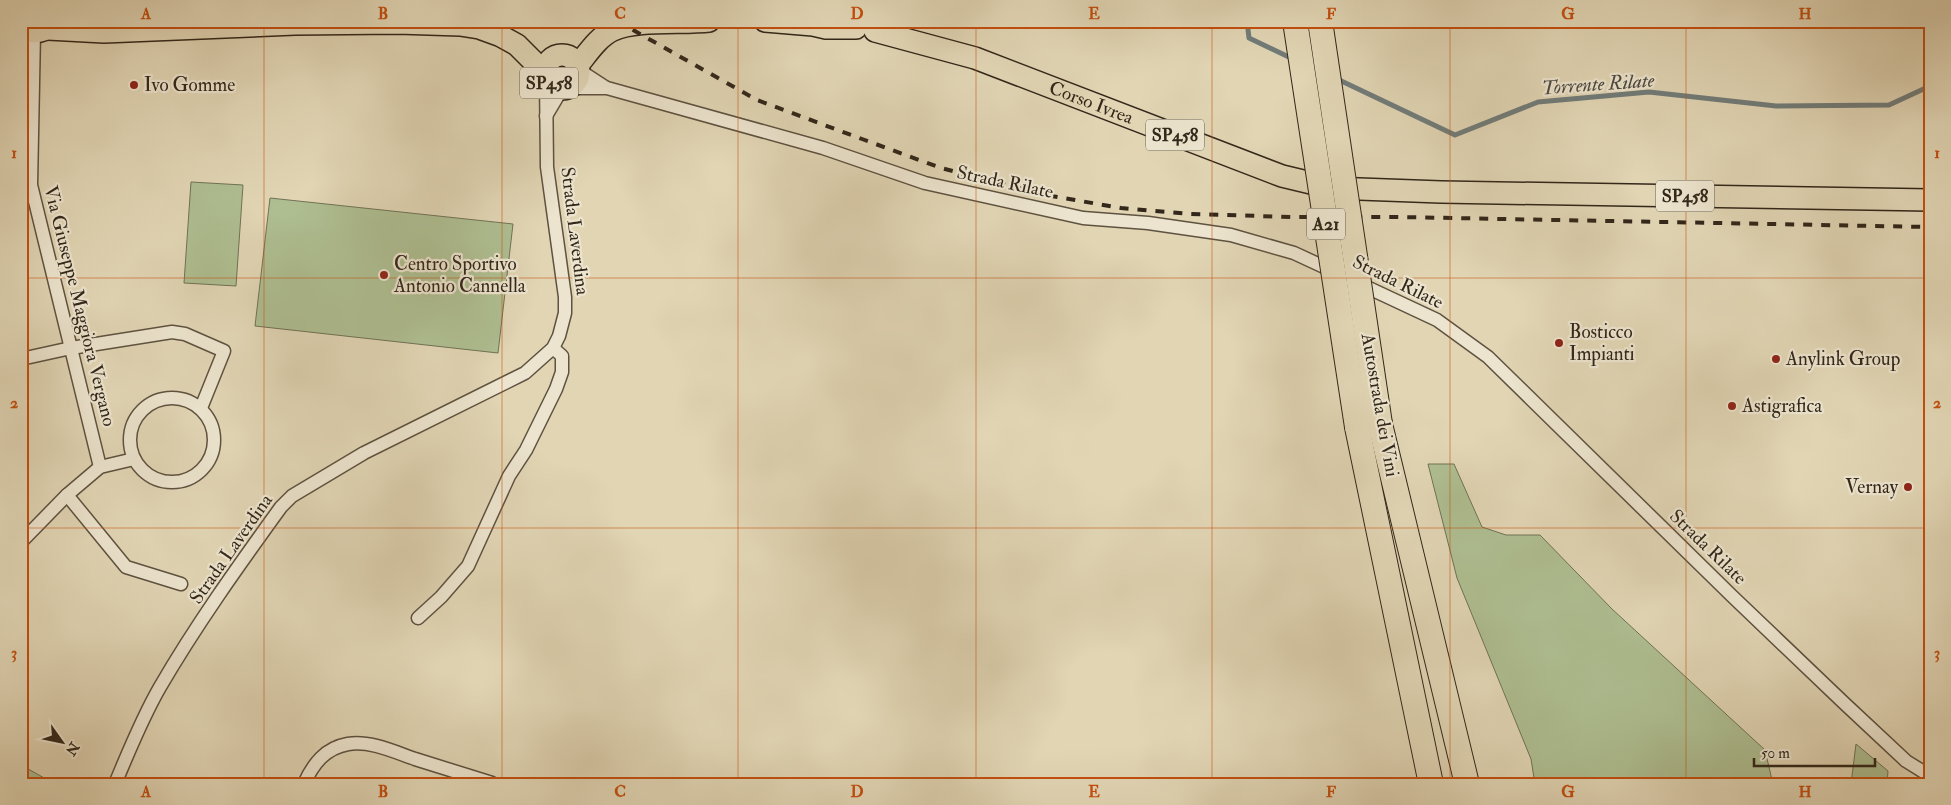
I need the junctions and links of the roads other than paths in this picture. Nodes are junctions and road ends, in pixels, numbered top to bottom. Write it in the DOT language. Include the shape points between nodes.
graph roads {
  1 [pos="600,21"];
  2 [pos="710,21"];
  3 [pos="765,21"];
  4 [pos="1295,21"];
  5 [pos="1320,21"];
  6 [pos="817,23"];
  7 [pos="872,25"];
  8 [pos="95,27"];
  9 [pos="40,28"];
  10 [pos="562,72"];
  11 [pos="607,88"];
  12 [pos="546,116"];
  13 [pos="1930,200"];
  14 [pos="71,348"];
  15 [pos="553,348"];
  16 [pos="21,359"];
  17 [pos="201,408"];
  18 [pos="1368,426"];
  19 [pos="134,459"];
  20 [pos="100,467"];
  21 [pos="67,495"];
  22 [pos="21,545"];
  23 [pos="180,584"];
  24 [pos="418,618"];
  25 [pos="1930,776"];
  26 [pos="492,783"];
  27 [pos="116,784"];
  28 [pos="304,784"];
  29 [pos="1431,784"];
  30 [pos="1467,784"];
  1 -- 10 [label="main road, SP458"];
  2 -- 10 [label="main road, SP458" via="654,23 614,29"];
  3 -- 6 [label="main road, Corso Ivrea / SP458"];
  4 -- 18 [label="highway, Autostrada dei Vini / A21, bridge"];
  5 -- 18 [label="highway, Autostrada dei Vini / A21, bridge"];
  6 -- 7 [label="main road, Corso Ivrea / SP458" via="826,28"];
  7 -- 13 [label="main road, Corso Ivrea / SP458" via="975,58 1282,176 1332,188"];
  8 -- 9 [label="main road, SP458"];
  8 -- 10 [label="main road, SP458" via="460,25 501,36 516,45 540,68"];
  9 -- 14 [label="street, Via Giuseppe Maggiora Vergano" via="31,185"];
  10 -- 11 [label="street, Strada Rilate"];
  10 -- 11 [label="street, Strada Rilate"];
  10 -- 12 [label="street, Strada Laverdina"];
  10 -- 12 [label="street"];
  11 -- 25 [label="street, Strada Rilate" via="823,148 926,183 1083,218 1148,223 1263,243 1294,253 1437,320 1488,357 1844,703 1906,761"];
  12 -- 15 [label="street, Strada Laverdina" via="547,167 565,297 565,313"];
  14 -- 16 [label="street"];
  14 -- 17 [label="street" via="172,332 185,334 224,351"];
  14 -- 20 [label="street, Via Giuseppe Maggiora Vergano"];
  15 -- 24 [label="street" via="562,356 562,372 526,450 509,476 468,566"];
  15 -- 27 [label="street, Strada Laverdina" via="525,373 364,453 292,496 281,507 160,687"];
  17 -- 19 [label="street" via="177,398 152,402 134,421 130,434"];
  17 -- 19 [label="street" via="210,420 214,445 208,463 195,476 171,483 158,480 147,474"];
  18 -- 29 [label="highway, Autostrada dei Vini / A21"];
  18 -- 30 [label="highway, Autostrada dei Vini / A21"];
  19 -- 20 [label="street"];
  20 -- 21 [label="street"];
  21 -- 22 [label="street"];
  21 -- 23 [label="street" via="126,567"];
  26 -- 28 [label="street" via="357,743 334,748 324,755 313,765"];
}
